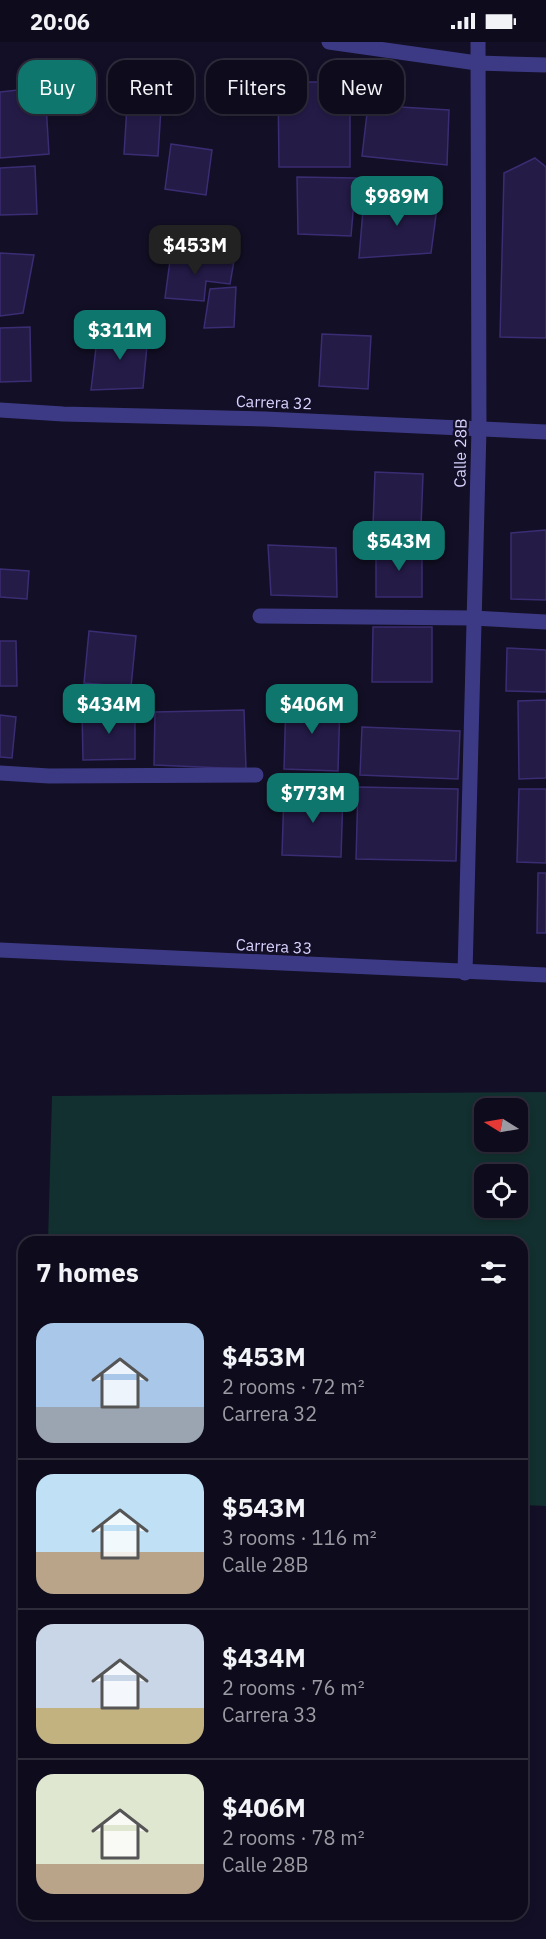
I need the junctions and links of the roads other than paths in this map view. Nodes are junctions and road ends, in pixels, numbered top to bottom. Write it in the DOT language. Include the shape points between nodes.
graph roads {
  1 [pos="329,42"];
  2 [pos="478,42"];
  3 [pos="477,63"];
  4 [pos="546,65"];
  5 [pos="0,410"];
  6 [pos="479,429"];
  7 [pos="546,432"];
  8 [pos="260,616"];
  9 [pos="473,618"];
  10 [pos="546,622"];
  11 [pos="0,773"];
  12 [pos="256,775"];
  13 [pos="0,950"];
  14 [pos="465,973"];
  15 [pos="546,975"];
  1 -- 3 [label="street"];
  2 -- 3 [label="street, Calle 28B"];
  3 -- 4 [label="street"];
  3 -- 6 [label="street, Calle 28B"];
  5 -- 6 [label="street, Carrera 32"];
  6 -- 7 [label="street, Carrera 32"];
  6 -- 9 [label="street, Calle 28B"];
  8 -- 9 [label="street"];
  9 -- 10 [label="street"];
  9 -- 14 [label="street, Calle 28B"];
  11 -- 12 [label="street"];
  13 -- 14 [label="street, Carrera 33"];
  14 -- 15 [label="street, Carrera 33"];
}
